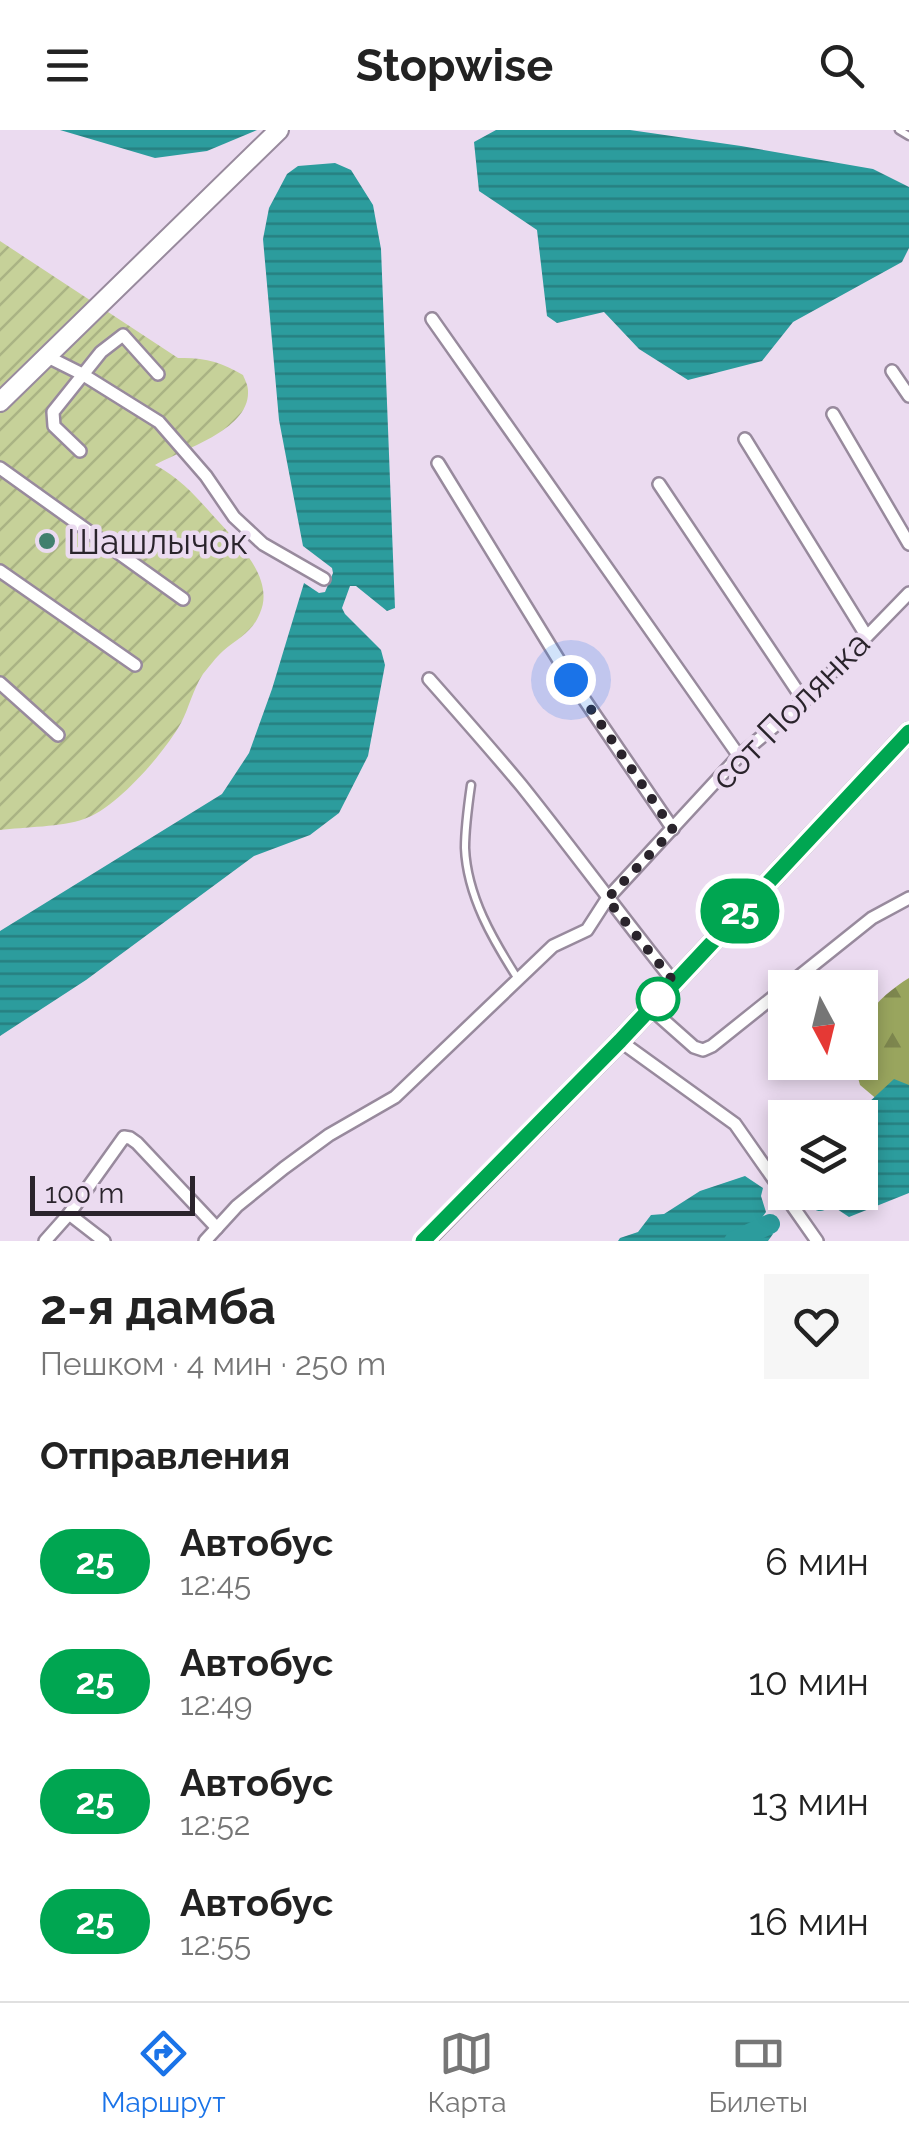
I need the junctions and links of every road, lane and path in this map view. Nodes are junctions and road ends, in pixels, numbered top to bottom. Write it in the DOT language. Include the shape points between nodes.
graph roads {
  1 [pos="278,130"];
  2 [pos="899,130"];
  3 [pos="909,136"];
  4 [pos="432,318"];
  5 [pos="48,357"];
  6 [pos="892,370"];
  7 [pos="82,374"];
  8 [pos="158,374"];
  9 [pos="909,396"];
  10 [pos="0,402"];
  11 [pos="833,414"];
  12 [pos="744,440"];
  13 [pos="80,452"];
  14 [pos="438,462"];
  15 [pos="0,468"];
  16 [pos="659,484"];
  17 [pos="909,544"];
  18 [pos="0,571"];
  19 [pos="324,580"];
  20 [pos="909,592"];
  21 [pos="183,600"];
  22 [pos="866,635"];
  23 [pos="135,666"];
  24 [pos="430,678"];
  25 [pos="0,682"];
  26 [pos="804,701"];
  27 [pos="909,732"];
  28 [pos="58,735"];
  29 [pos="739,756"];
  30 [pos="471,785"];
  31 [pos="673,830"];
  32 [pos="909,898"];
  33 [pos="607,899"];
  34 [pos="518,980"];
  35 [pos="674,982"];
  36 [pos="650,1008"];
  37 [pos="620,1041"];
  38 [pos="69,1214"];
  39 [pos="217,1228"];
  40 [pos="46,1241"];
  41 [pos="104,1241"];
  42 [pos="205,1241"];
  43 [pos="424,1241"];
  44 [pos="817,1241"];
  1 -- 5 [label="main road"];
  2 -- 3 [label="lane"];
  4 -- 29 [label="street"];
  5 -- 7 [label="street"];
  5 -- 10 [label="main road"];
  6 -- 9 [label="street"];
  7 -- 8 [label="street" via="123,335"];
  7 -- 13 [label="street" via="53,412 54,426"];
  7 -- 19 [label="street" via="159,422 234,517 263,544"];
  11 -- 17 [label="street"];
  12 -- 22 [label="street"];
  14 -- 31 [label="street" via="571,680"];
  15 -- 21 [label="street"];
  16 -- 26 [label="street"];
  18 -- 23 [label="street"];
  20 -- 22 [label="street, сот Полянка"];
  22 -- 26 [label="street, сот Полянка"];
  24 -- 33 [label="street"];
  25 -- 28 [label="street"];
  26 -- 29 [label="street, сот Полянка"];
  27 -- 35 [label="main road"];
  29 -- 31 [label="street, сот Полянка"];
  30 -- 34 [label="lane" via="466,848 472,891"];
  31 -- 33 [label="street, сот Полянка"];
  32 -- 36 [label="street" via="872,918 703,1050"];
  33 -- 34 [label="street, сот Полянка" via="587,930 553,946"];
  33 -- 35 [label="street"];
  34 -- 39 [label="street, сот Полянка" via="395,1097 329,1134"];
  35 -- 36 [label="main road"];
  36 -- 37 [label="main road"];
  37 -- 43 [label="main road"];
  37 -- 44 [label="street" via="735,1124"];
  38 -- 39 [label="street" via="124,1137"];
  38 -- 40 [label="street"];
  38 -- 41 [label="street"];
  39 -- 42 [label="street, сот Полянка"];
}
